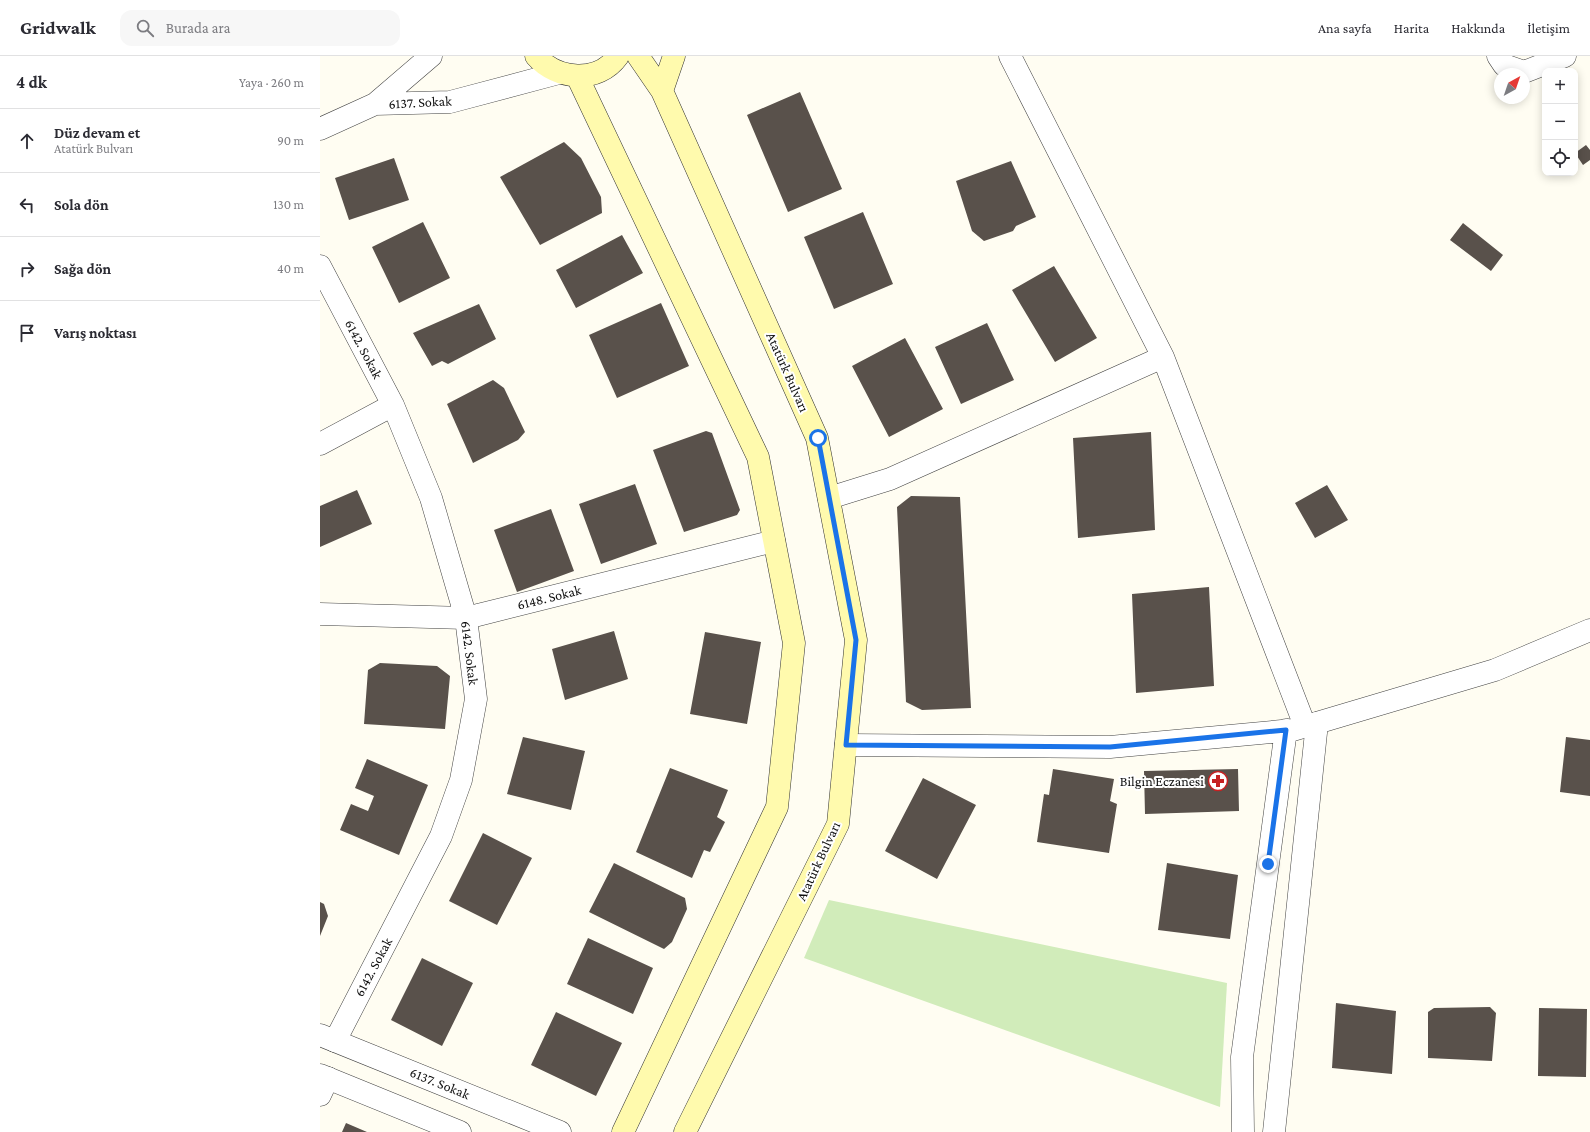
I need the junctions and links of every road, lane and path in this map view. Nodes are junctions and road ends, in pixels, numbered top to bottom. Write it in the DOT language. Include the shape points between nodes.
graph roads {
  1 [pos="431,56"];
  2 [pos="536,56"];
  3 [pos="618,56"];
  4 [pos="638,56"];
  5 [pos="674,56"];
  6 [pos="1010,56"];
  7 [pos="1498,56"];
  8 [pos="1565,56"];
  9 [pos="568,74"];
  10 [pos="662,91"];
  11 [pos="376,104"];
  12 [pos="320,129"];
  13 [pos="320,266"];
  14 [pos="1163,357"];
  15 [pos="393,405"];
  16 [pos="320,444"];
  17 [pos="829,498"];
  18 [pos="774,541"];
  19 [pos="320,614"];
  20 [pos="466,618"];
  21 [pos="1590,630"];
  22 [pos="1302,726"];
  23 [pos="846,745"];
  24 [pos="327,1038"];
  25 [pos="323,1083"];
  26 [pos="460,1132"];
  27 [pos="560,1132"];
  28 [pos="623,1132"];
  29 [pos="685,1132"];
  30 [pos="1243,1132"];
  31 [pos="1274,1132"];
  1 -- 11 [label="street, 6137. Sokak"];
  2 -- 9 [label="main road" via="547,67"];
  3 -- 9 [label="main road" via="598,72"];
  4 -- 10 [label="main road, Atatürk Bulvarı"];
  5 -- 10 [label="main road"];
  6 -- 14 [label="street"];
  7 -- 8 [label="street" via="1504,65 1524,72"];
  9 -- 11 [label="street, 6137. Sokak" via="450,102"];
  9 -- 18 [label="main road" via="758,457"];
  10 -- 17 [label="main road, Atatürk Bulvarı" via="818,438"];
  11 -- 12 [label="street"];
  13 -- 15 [label="street, 6142. Sokak"];
  14 -- 17 [label="street" via="890,479"];
  14 -- 22 [label="street"];
  15 -- 16 [label="street"];
  15 -- 20 [label="street, 6142. Sokak" via="431,498"];
  17 -- 23 [label="main road, Atatürk Bulvarı" via="856,640"];
  18 -- 20 [label="street, 6148. Sokak"];
  18 -- 28 [label="main road" via="794,643 778,807"];
  19 -- 20 [label="street, 6148. Sokak"];
  20 -- 24 [label="street, 6142. Sokak" via="476,699 461,780 442,836"];
  21 -- 22 [label="street" via="1495,670"];
  22 -- 23 [label="street" via="1110,747"];
  22 -- 30 [label="street" via="1242,1057"];
  22 -- 31 [label="street"];
  23 -- 29 [label="main road, Atatürk Bulvarı" via="838,824"];
  24 -- 27 [label="street, 6137. Sokak"];
  25 -- 26 [label="street"];
}
